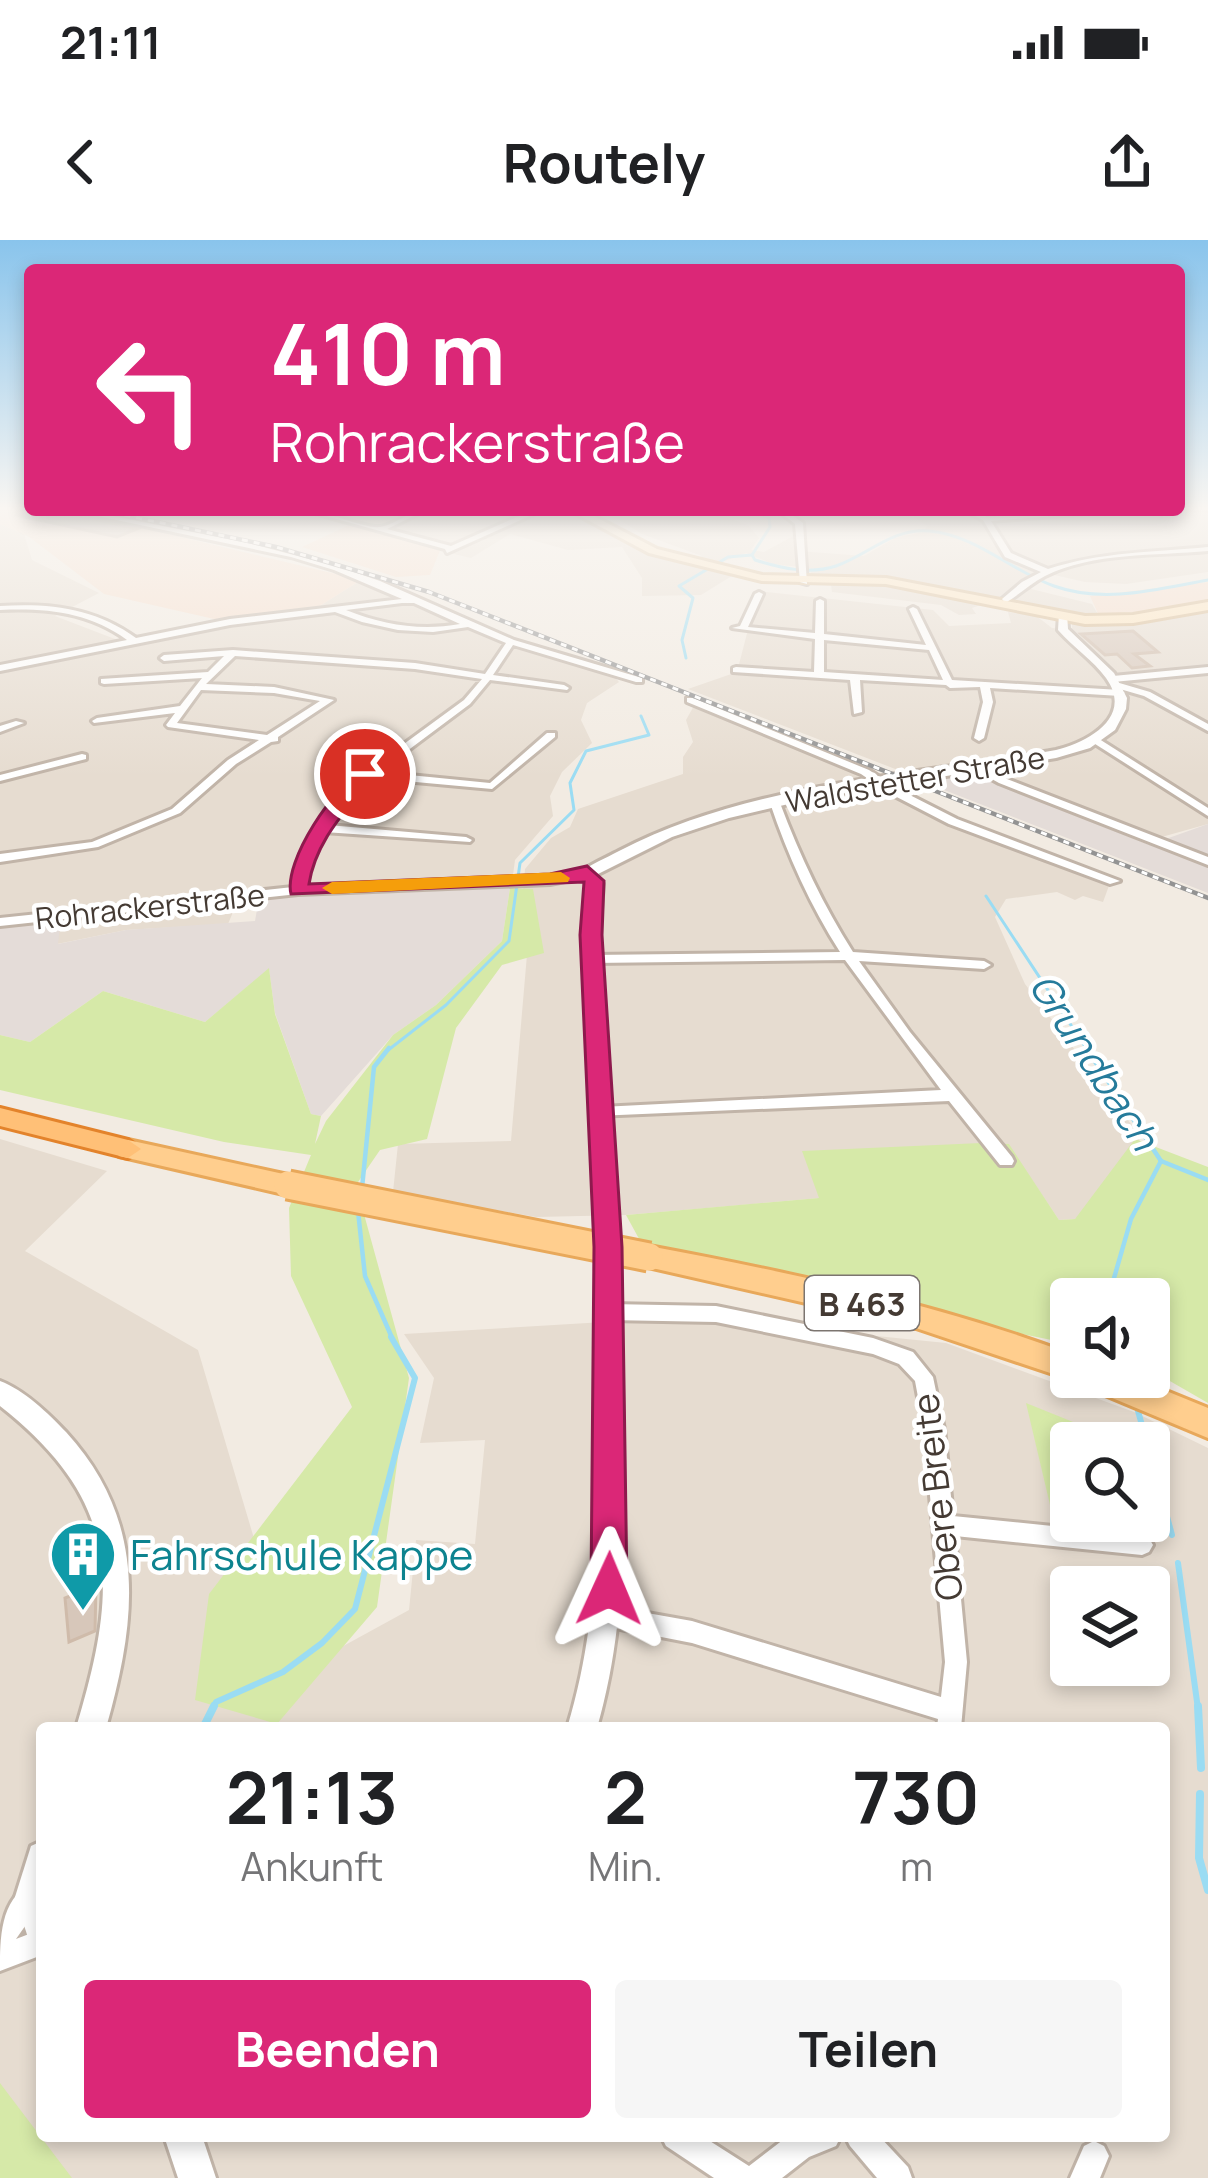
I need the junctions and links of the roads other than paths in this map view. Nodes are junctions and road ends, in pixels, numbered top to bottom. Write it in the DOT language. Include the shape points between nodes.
graph roads {
  1 [pos="407,596"];
  2 [pos="757,596"];
  3 [pos="973,596"];
  4 [pos="1012,596"];
  5 [pos="415,601"];
  6 [pos="820,602"];
  7 [pos="1005,602"];
  8 [pos="1208,607"];
  9 [pos="0,608"];
  10 [pos="333,608"];
  11 [pos="913,609"];
  12 [pos="1063,616"];
  13 [pos="466,625"];
  14 [pos="818,636"];
  15 [pos="133,640"];
  16 [pos="511,642"];
  17 [pos="933,648"];
  18 [pos="233,653"];
  19 [pos="164,658"];
  20 [pos="0,668"];
  21 [pos="736,670"];
  22 [pos="1208,670"];
  23 [pos="211,675"];
  24 [pos="819,675"];
  25 [pos="485,677"];
  26 [pos="855,678"];
  27 [pos="639,680"];
  28 [pos="104,681"];
  29 [pos="950,685"];
  30 [pos="1116,686"];
  31 [pos="198,687"];
  32 [pos="986,687"];
  33 [pos="564,688"];
  34 [pos="690,700"];
  35 [pos="180,710"];
  36 [pos="857,712"];
  37 [pos="97,721"];
  38 [pos="19,724"];
  39 [pos="1208,728"];
  40 [pos="0,729"];
  41 [pos="551,734"];
  42 [pos="979,738"];
  43 [pos="274,739"];
  44 [pos="1096,740"];
  45 [pos="82,757"];
  46 [pos="974,765"];
  47 [pos="365,774"];
  48 [pos="0,778"];
  49 [pos="878,782"];
  50 [pos="775,803"];
  51 [pos="1208,813"];
  52 [pos="322,828"];
  53 [pos="466,840"];
  54 [pos="0,858"];
  55 [pos="1208,861"];
  56 [pos="587,872"];
  57 [pos="1114,880"];
  58 [pos="298,890"];
  59 [pos="0,922"];
  60 [pos="848,956"];
  61 [pos="592,959"];
  62 [pos="984,965"];
  63 [pos="954,1095"];
  64 [pos="601,1112"];
  65 [pos="0,1117"];
  66 [pos="128,1149"];
  67 [pos="1006,1161"];
  68 [pos="609,1312"];
  69 [pos="1050,1359"];
  70 [pos="0,1392"];
  71 [pos="1148,1398"];
  72 [pos="1208,1423"];
  73 [pos="942,1525"];
  74 [pos="1142,1545"];
  75 [pos="608,1617"];
  76 [pos="951,1720"];
  77 [pos="93,1722"];
  78 [pos="584,1722"];
  79 [pos="36,1879"];
  80 [pos="31,1897"];
  81 [pos="36,1913"];
  82 [pos="0,1938"];
  83 [pos="36,1944"];
  84 [pos="0,1958"];
  85 [pos="185,2142"];
  86 [pos="685,2142"];
  87 [pos="809,2142"];
  88 [pos="865,2142"];
  89 [pos="196,2178"];
  90 [pos="740,2178"];
  91 [pos="758,2178"];
  92 [pos="897,2178"];
  1 -- 5 [label="street"];
  2 -- 14 [label="street" via="740,628"];
  3 -- 7 [label="main road"];
  4 -- 7 [label="street"];
  5 -- 10 [label="street"];
  5 -- 13 [label="street"];
  6 -- 14 [label="street"];
  7 -- 12 [label="main road"];
  8 -- 12 [label="main road" via="1107,622"];
  9 -- 15 [label="street" via="103,619"];
  10 -- 13 [label="street" via="407,627"];
  10 -- 15 [label="street"];
  11 -- 17 [label="street"];
  12 -- 30 [label="street" via="1064,630"];
  13 -- 16 [label="street"];
  14 -- 17 [label="street"];
  14 -- 24 [label="street"];
  15 -- 20 [label="street"];
  16 -- 25 [label="street"];
  16 -- 27 [label="street"];
  17 -- 29 [label="street"];
  18 -- 19 [label="street"];
  18 -- 23 [label="street"];
  18 -- 25 [label="street"];
  21 -- 24 [label="street"];
  22 -- 30 [label="street"];
  23 -- 28 [label="street"];
  23 -- 31 [label="street"];
  24 -- 26 [label="street"];
  25 -- 33 [label="street"];
  25 -- 47 [label="street" via="469,700"];
  26 -- 29 [label="street"];
  26 -- 36 [label="street"];
  29 -- 32 [label="street"];
  30 -- 32 [label="street"];
  30 -- 39 [label="street" via="1148,694"];
  30 -- 44 [label="street, Waldstetter Straße" via="1120,712"];
  31 -- 35 [label="street"];
  31 -- 43 [label="street" via="329,700"];
  32 -- 42 [label="street"];
  34 -- 49 [label="street"];
  35 -- 37 [label="street"];
  35 -- 43 [label="street" via="171,725"];
  38 -- 40 [label="street"];
  41 -- 47 [label="street" via="493,786"];
  43 -- 54 [label="street" via="232,762 176,811 130,833"];
  44 -- 46 [label="street, Waldstetter Straße"];
  44 -- 51 [label="street"];
  45 -- 48 [label="street"];
  46 -- 49 [label="street, Waldstetter Straße"];
  46 -- 55 [label="street"];
  47 -- 52 [label="street"];
  49 -- 50 [label="street, Waldstetter Straße"];
  49 -- 57 [label="street"];
  50 -- 56 [label="street, Waldstetter Straße" via="675,830"];
  50 -- 60 [label="street" via="790,854"];
  52 -- 53 [label="street"];
  52 -- 58 [label="street" via="303,860"];
  56 -- 58 [label="street, Rohrackerstraße"];
  56 -- 61 [label="street" via="595,884"];
  58 -- 59 [label="street, Rohrackerstraße"];
  60 -- 61 [label="street"];
  60 -- 62 [label="street"];
  60 -- 63 [label="street"];
  61 -- 64 [label="street"];
  63 -- 64 [label="street"];
  63 -- 67 [label="street"];
  64 -- 68 [label="street"];
  65 -- 66 [label="highway, B 463"];
  66 -- 69 [label="main road, B 463, bridge" via="776,1281"];
  68 -- 73 [label="street, Obere Breite" via="716,1313 906,1358 924,1377 930,1400"];
  68 -- 75 [label="street"];
  70 -- 77 [label="street" via="38,1417 80,1462 109,1522 120,1580"];
  71 -- 72 [label="main road"];
  73 -- 74 [label="street"];
  73 -- 76 [label="street, Obere Breite" via="956,1662"];
  75 -- 76 [label="street" via="708,1636"];
  75 -- 78 [label="street"];
  79 -- 80 [label="street"];
  80 -- 81 [label="street"];
  80 -- 82 [label="street"];
  83 -- 84 [label="street"];
  85 -- 89 [label="street"];
  86 -- 90 [label="street"];
  87 -- 91 [label="street"];
  88 -- 92 [label="street"];
}
